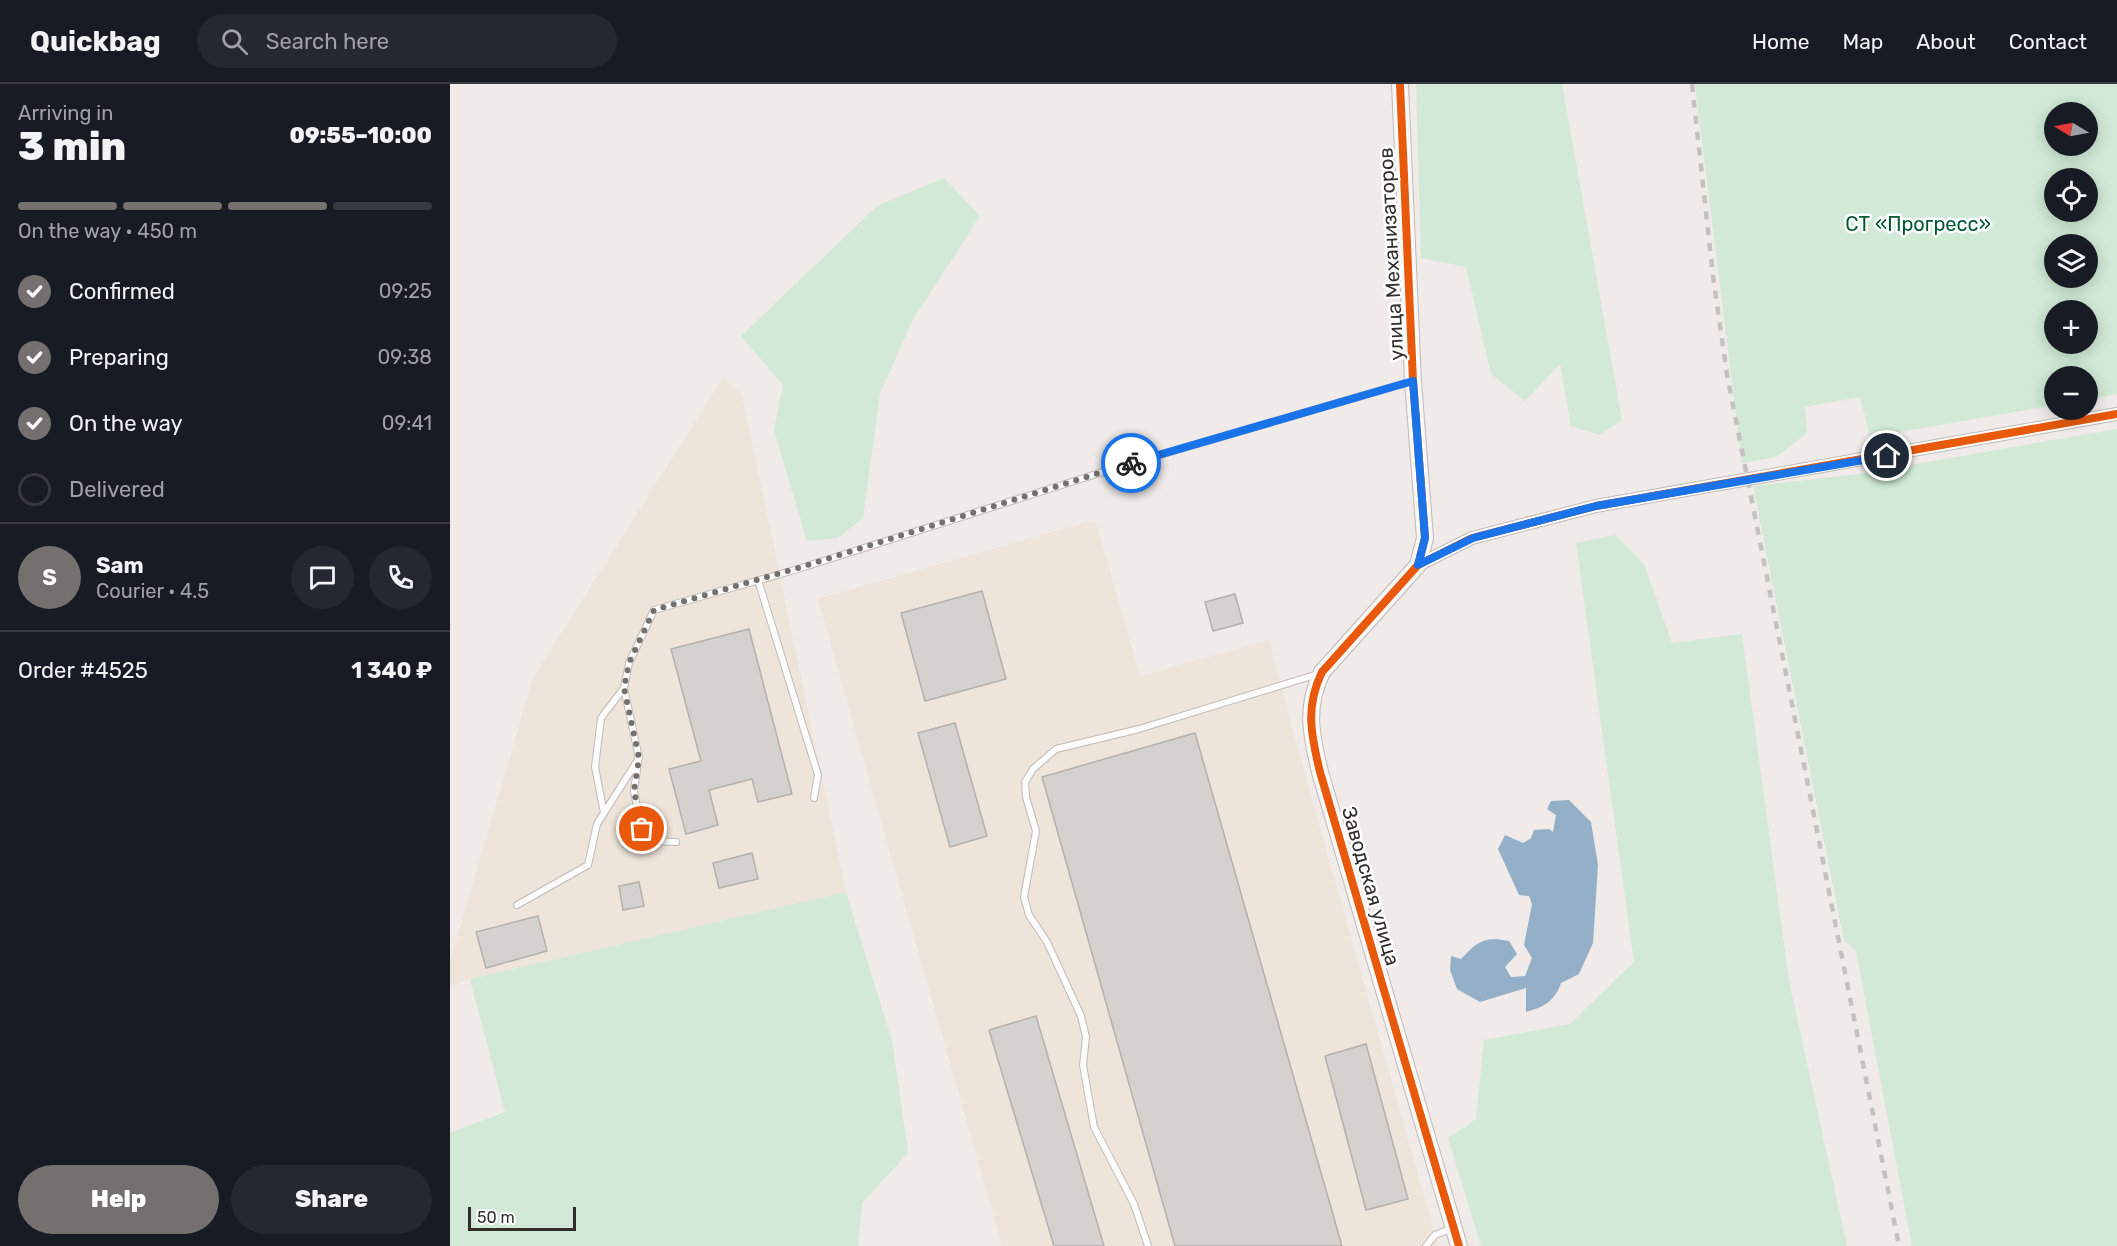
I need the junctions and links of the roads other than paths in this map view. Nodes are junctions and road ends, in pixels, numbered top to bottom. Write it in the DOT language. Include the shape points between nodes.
graph roads {
  1 [pos="1400,84"];
  2 [pos="1413,381"];
  3 [pos="2117,414"];
  4 [pos="1418,565"];
  5 [pos="758,580"];
  6 [pos="1322,672"];
  7 [pos="624,688"];
  8 [pos="639,758"];
  9 [pos="814,798"];
  10 [pos="604,814"];
  11 [pos="676,842"];
  12 [pos="517,905"];
  13 [pos="1453,1228"];
  14 [pos="1149,1246"];
  15 [pos="1426,1246"];
  16 [pos="1459,1246"];
  1 -- 2 [label="street, улица Механизаторов"];
  2 -- 4 [label="street, улица Механизаторов" via="1425,538"];
  2 -- 5 [label="lane" via="1112,469"];
  3 -- 4 [label="street" via="1596,506 1473,538"];
  4 -- 6 [label="street, Заводская улица"];
  5 -- 7 [label="lane" via="654,610 629,663"];
  5 -- 9 [label="lane" via="818,774"];
  6 -- 13 [label="street, Заводская улица" via="1314,688 1310,712 1312,739"];
  6 -- 14 [label="lane" via="1139,729 1056,748 1025,782 1036,831 1024,897 1029,915 1047,942 1080,1016 1086,1036 1083,1065 1094,1127 1134,1204"];
  7 -- 8 [label="lane"];
  7 -- 10 [label="lane" via="601,718 595,767"];
  8 -- 10 [label="lane"];
  8 -- 11 [label="lane" via="634,791 642,829 650,841"];
  10 -- 12 [label="lane" via="597,824 588,865"];
  13 -- 15 [label="lane" via="1435,1235"];
  13 -- 16 [label="street, Заводская улица"];
}
